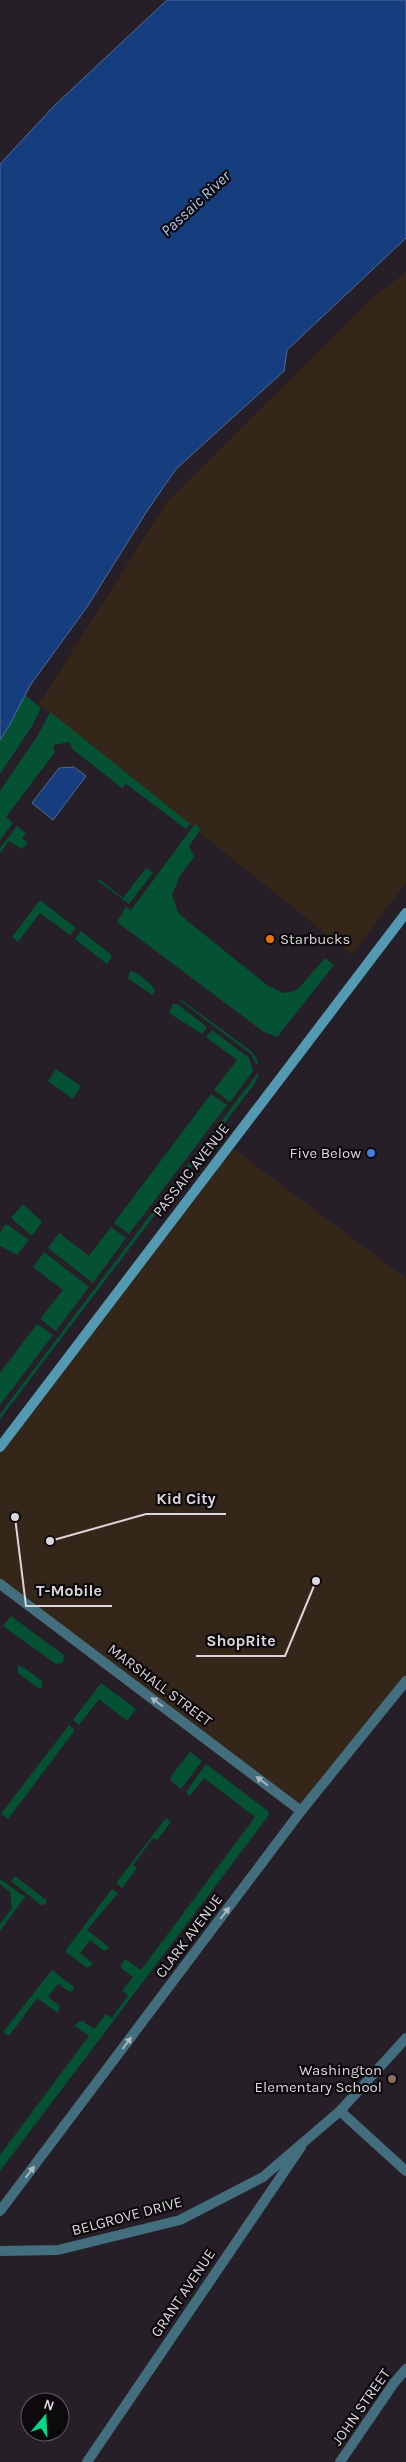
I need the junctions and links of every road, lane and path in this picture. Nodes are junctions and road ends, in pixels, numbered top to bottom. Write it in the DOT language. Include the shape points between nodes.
graph roads {
  1 [pos="406,913"];
  2 [pos="0,1447"];
  3 [pos="0,1584"];
  4 [pos="406,1681"];
  5 [pos="301,1811"];
  6 [pos="406,2038"];
  7 [pos="340,2111"];
  8 [pos="305,2141"];
  9 [pos="406,2171"];
  10 [pos="0,2211"];
  11 [pos="0,2251"];
  12 [pos="406,2369"];
  13 [pos="86,2462"];
  14 [pos="340,2462"];
  1 -- 2 [label="main road, PASSAIC AVENUE"];
  5 -- 3 [label="street, MARSHALL STREET, one-way"];
  4 -- 5 [label="street, CLARK AVENUE"];
  10 -- 5 [label="street, CLARK AVENUE, one-way"];
  6 -- 7 [label="street, BELGROVE DRIVE"];
  7 -- 8 [label="street, BELGROVE DRIVE"];
  7 -- 9 [label="street"];
  8 -- 11 [label="street, BELGROVE DRIVE" via="263,2177 180,2220 58,2250"];
  8 -- 13 [label="street, GRANT AVENUE"];
  12 -- 14 [label="street, JOHN STREET"];
}
